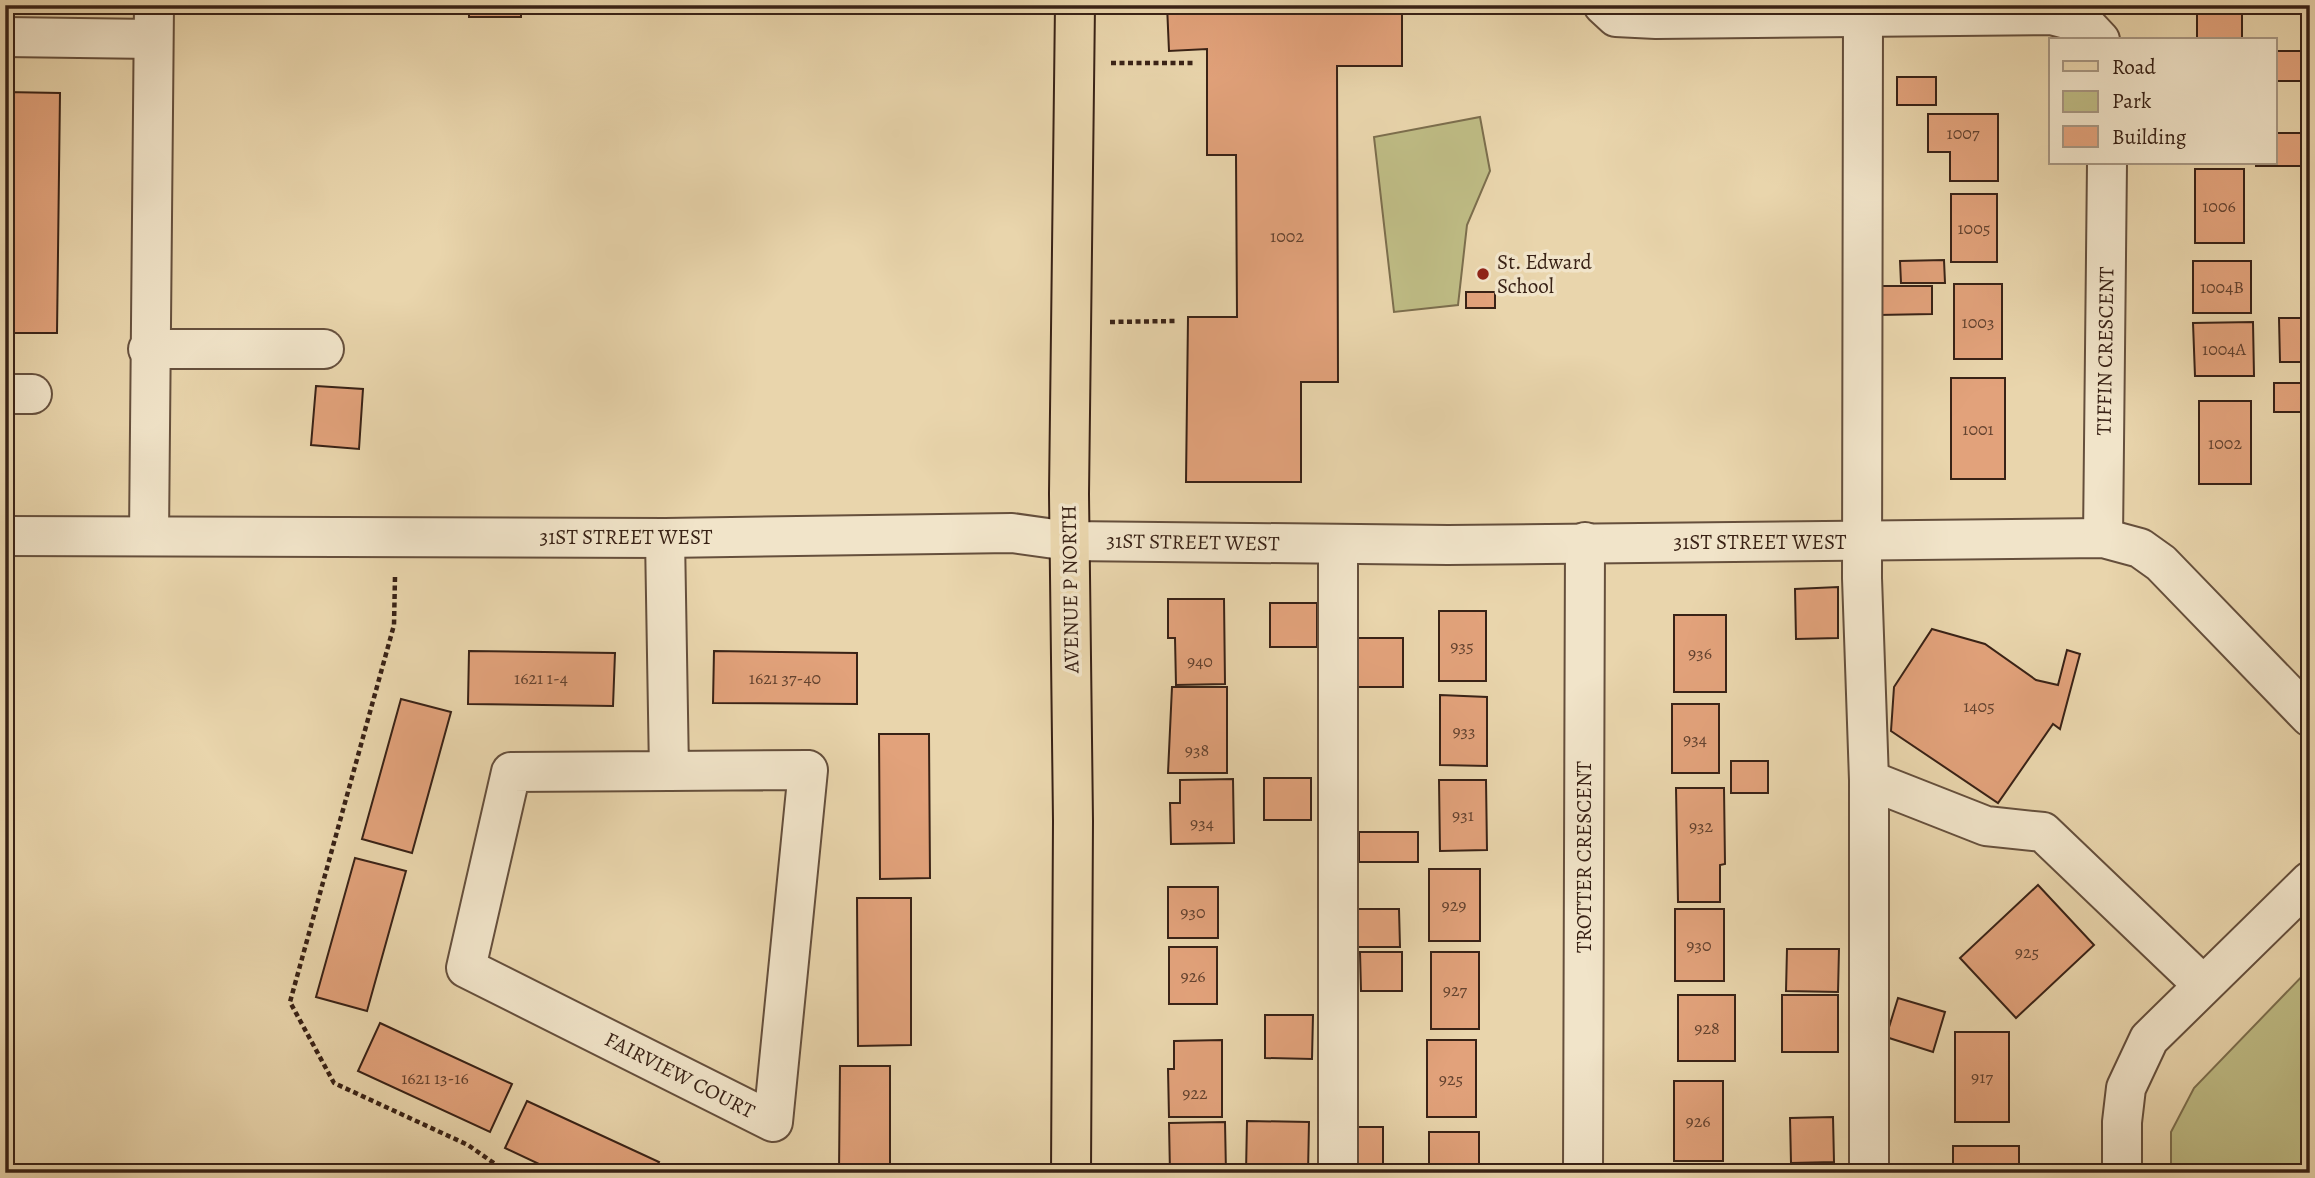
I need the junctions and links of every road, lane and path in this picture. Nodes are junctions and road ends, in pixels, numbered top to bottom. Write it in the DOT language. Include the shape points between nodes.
graph roads {
  1 [pos="1075,5"];
  2 [pos="1603,5"];
  3 [pos="1865,11"];
  4 [pos="153,22"];
  5 [pos="5,37"];
  6 [pos="2098,38"];
  7 [pos="1110,63"];
  8 [pos="1194,63"];
  9 [pos="2107,164"];
  10 [pos="1177,321"];
  11 [pos="1110,322"];
  12 [pos="148,349"];
  13 [pos="324,349"];
  14 [pos="5,536"];
  15 [pos="149,537"];
  16 [pos="665,538"];
  17 [pos="2103,538"];
  18 [pos="1069,541"];
  19 [pos="1862,541"];
  20 [pos="1585,542"];
  21 [pos="1338,544"];
  22 [pos="395,577"];
  23 [pos="2310,717"];
  24 [pos="669,771"];
  25 [pos="1869,780"];
  26 [pos="2310,881"];
  27 [pos="2203,985"];
  28 [pos="508,1173"];
  29 [pos="1070,1173"];
  30 [pos="1338,1173"];
  31 [pos="1583,1173"];
  32 [pos="1869,1173"];
  33 [pos="2122,1173"];
  1 -- 18 [label="main road, AVENUE P NORTH"];
  2 -- 3 [label="street" via="1616,17 1629,18"];
  3 -- 6 [label="street" via="2051,15 2085,24"];
  3 -- 19 [label="street"];
  4 -- 5 [label="street"];
  4 -- 12 [label="street"];
  7 -- 8 [label="path"];
  9 -- 17 [label="street, TIFFIN CRESCENT"];
  10 -- 11 [label="path"];
  12 -- 13 [label="street"];
  12 -- 15 [label="street"];
  14 -- 15 [label="street, 31ST STREET WEST"];
  15 -- 16 [label="street, 31ST STREET WEST"];
  16 -- 18 [label="street, 31ST STREET WEST" via="1012,533"];
  16 -- 24 [label="street"];
  17 -- 19 [label="street, 31ST STREET WEST"];
  17 -- 23 [label="street, 31ST STREET WEST" via="2140,548 2161,563"];
  18 -- 21 [label="street, 31ST STREET WEST"];
  18 -- 29 [label="main road, AVENUE P NORTH" via="1073,807"];
  19 -- 20 [label="street, 31ST STREET WEST"];
  19 -- 25 [label="street"];
  20 -- 21 [label="street, 31ST STREET WEST"];
  20 -- 31 [label="street, TROTTER CRESCENT"];
  21 -- 30 [label="street"];
  22 -- 28 [label="path" via="394,625 290,1002 334,1083 468,1145"];
  24 -- 24 [label="street, FAIRVIEW COURT" via="511,772 467,968 774,1122 808,770"];
  25 -- 27 [label="street" via="1986,826 2043,832"];
  25 -- 32 [label="street"];
  26 -- 27 [label="street"];
  27 -- 33 [label="street" via="2148,1039 2136,1063 2126,1088"];
}
